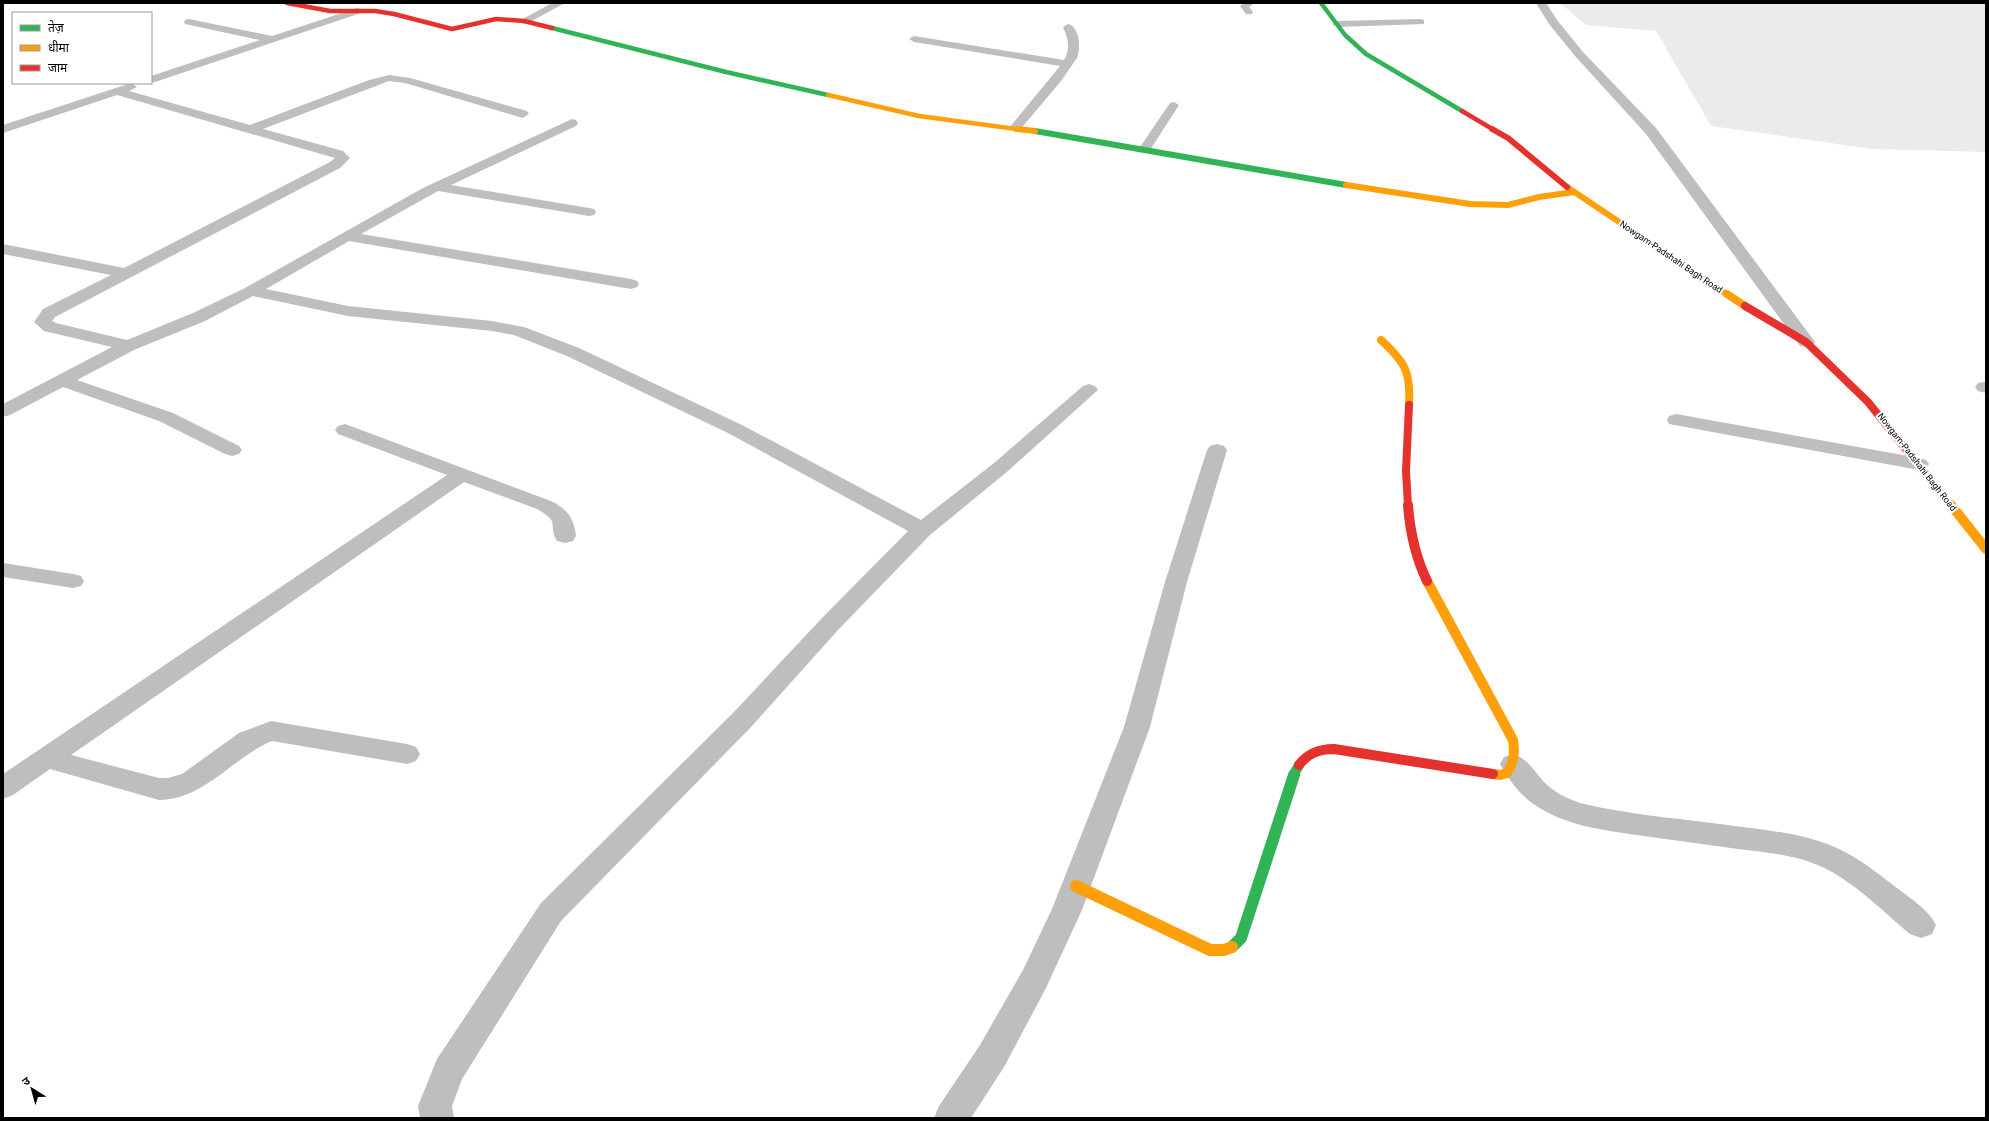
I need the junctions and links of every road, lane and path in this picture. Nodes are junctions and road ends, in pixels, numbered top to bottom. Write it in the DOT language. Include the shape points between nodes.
graph roads {
  1 [pos="287,3"];
  2 [pos="560,3"];
  3 [pos="1321,3"];
  4 [pos="1541,3"];
  5 [pos="357,11"];
  6 [pos="524,21"];
  7 [pos="189,22"];
  8 [pos="1421,22"];
  9 [pos="1337,24"];
  10 [pos="1068,27"];
  11 [pos="272,39"];
  12 [pos="914,39"];
  13 [pos="1068,64"];
  14 [pos="152,80"];
  15 [pos="140,84"];
  16 [pos="118,92"];
  17 [pos="1174,105"];
  18 [pos="523,114"];
  19 [pos="572,123"];
  20 [pos="251,128"];
  21 [pos="1015,128"];
  22 [pos="3,129"];
  23 [pos="1144,150"];
  24 [pos="437,187"];
  25 [pos="1574,192"];
  26 [pos="589,212"];
  27 [pos="346,236"];
  28 [pos="3,249"];
  29 [pos="127,273"];
  30 [pos="631,284"];
  31 [pos="251,291"];
  32 [pos="1381,340"];
  33 [pos="1806,342"];
  34 [pos="128,346"];
  35 [pos="60,380"];
  36 [pos="1089,390"];
  37 [pos="3,410"];
  38 [pos="1676,420"];
  39 [pos="345,430"];
  40 [pos="232,450"];
  41 [pos="1217,450"];
  42 [pos="1919,464"];
  43 [pos="462,474"];
  44 [pos="922,530"];
  45 [pos="565,536"];
  46 [pos="1986,548"];
  47 [pos="3,570"];
  48 [pos="73,581"];
  49 [pos="407,754"];
  50 [pos="46,758"];
  51 [pos="1513,764"];
  52 [pos="3,788"];
  53 [pos="1076,886"];
  54 [pos="1921,925"];
  55 [pos="437,1118"];
  56 [pos="952,1118"];
  1 -- 5 [label="street" via="330,11"];
  2 -- 6 [label="street"];
  3 -- 9 [label="street, Nowgam-Padshahi Bagh Road"];
  4 -- 33 [label="street" via="1579,54 1651,131"];
  5 -- 6 [label="street" via="394,14 452,29 496,19"];
  5 -- 11 [label="street"];
  6 -- 21 [label="street" via="823,95 944,120"];
  7 -- 11 [label="street"];
  8 -- 9 [label="lane"];
  9 -- 25 [label="street, Nowgam-Padshahi Bagh Road" via="1366,54 1508,138"];
  10 -- 13 [label="street" via="1074,41 1074,53"];
  11 -- 14 [label="street"];
  12 -- 13 [label="street"];
  13 -- 21 [label="street"];
  15 -- 16 [label="street"];
  16 -- 20 [label="street"];
  16 -- 22 [label="street"];
  17 -- 23 [label="lane"];
  18 -- 20 [label="street" via="406,80 389,78"];
  19 -- 24 [label="street"];
  20 -- 29 [label="street" via="338,154 343,158 335,165"];
  21 -- 23 [label="street"];
  23 -- 25 [label="street" via="1470,204 1508,205"];
  24 -- 26 [label="street"];
  24 -- 27 [label="street"];
  25 -- 33 [label="street, Nowgam-Padshahi Bagh Road" via="1766,320"];
  27 -- 30 [label="street"];
  27 -- 31 [label="street"];
  28 -- 29 [label="street"];
  29 -- 34 [label="street" via="49,313 42,322 50,327"];
  31 -- 34 [label="street" via="199,317"];
  31 -- 44 [label="street" via="348,311 518,331 573,352 735,429"];
  32 -- 51 [label="street" via="1403,359 1410,371 1410,415 1405,465 1412,544 1422,573 1513,740 1516,753"];
  33 -- 42 [label="street, Nowgam-Padshahi Bagh Road" via="1868,402"];
  34 -- 35 [label="street"];
  35 -- 37 [label="street"];
  35 -- 40 [label="street" via="166,417"];
  36 -- 44 [label="street" via="995,472"];
  38 -- 42 [label="street"];
  39 -- 43 [label="street"];
  41 -- 53 [label="street" via="1176,582 1137,727"];
  42 -- 46 [label="street, Nowgam-Padshahi Bagh Road"];
  43 -- 45 [label="street" via="555,511 564,521"];
  43 -- 50 [label="street"];
  44 -- 55 [label="street" via="830,624 743,719 551,912 450,1070 435,1106"];
  47 -- 48 [label="street"];
  49 -- 50 [label="street" via="271,731 248,740 191,781 169,789 159,789"];
  50 -- 52 [label="street"];
  51 -- 53 [label="street" via="1507,773 1500,775 1334,748 1318,749 1305,755 1295,772 1241,938 1234,947 1227,950 1210,950"];
  51 -- 54 [label="street" via="1535,790 1573,812 1616,821 1772,842 1817,853 1845,865"];
  53 -- 56 [label="street" via="1034,980 992,1056"];
}
